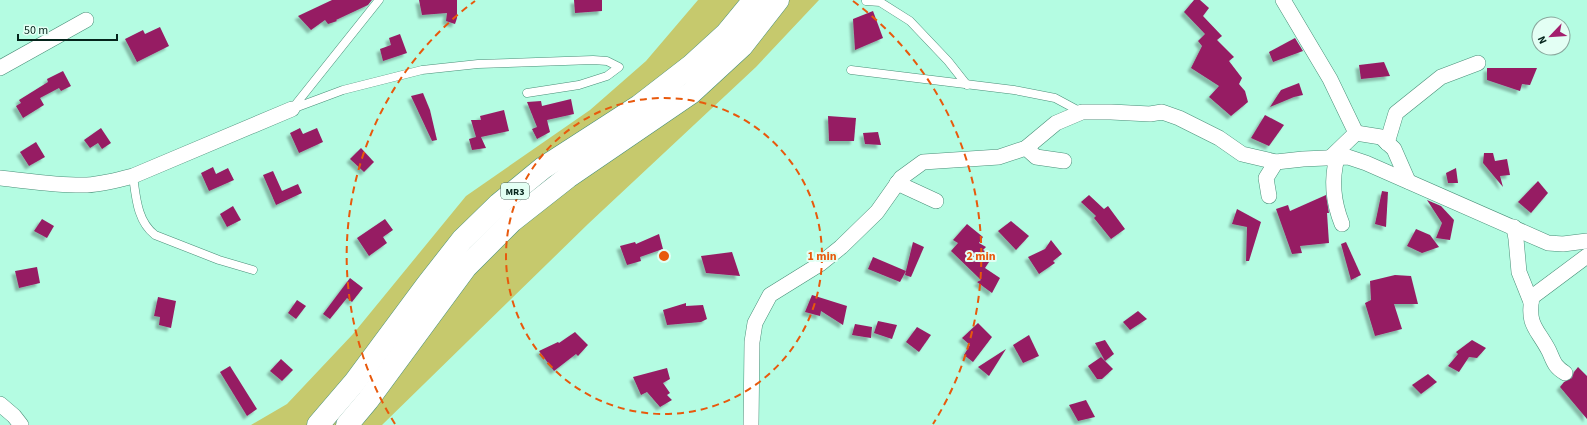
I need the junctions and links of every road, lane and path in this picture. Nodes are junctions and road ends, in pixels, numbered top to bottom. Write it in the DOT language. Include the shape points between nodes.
graph roads {
  1 [pos="379,0"];
  2 [pos="754,0"];
  3 [pos="778,0"];
  4 [pos="1283,0"];
  5 [pos="866,1"];
  6 [pos="86,20"];
  7 [pos="1478,63"];
  8 [pos="0,68"];
  9 [pos="852,70"];
  10 [pos="967,84"];
  11 [pos="527,93"];
  12 [pos="292,109"];
  13 [pos="1082,112"];
  14 [pos="1396,113"];
  15 [pos="1362,134"];
  16 [pos="1387,142"];
  17 [pos="1026,148"];
  18 [pos="1333,158"];
  19 [pos="1064,161"];
  20 [pos="1276,162"];
  21 [pos="133,176"];
  22 [pos="0,178"];
  23 [pos="1408,181"];
  24 [pos="897,183"];
  25 [pos="1269,196"];
  26 [pos="936,201"];
  27 [pos="1342,224"];
  28 [pos="1514,227"];
  29 [pos="1587,241"];
  30 [pos="1587,256"];
  31 [pos="253,270"];
  32 [pos="1531,302"];
  33 [pos="1565,373"];
  34 [pos="0,404"];
  35 [pos="21,425"];
  36 [pos="318,425"];
  37 [pos="347,425"];
  38 [pos="752,425"];
  1 -- 12 [label="lane"];
  2 -- 36 [label="highway, MR3" via="726,34 692,65 639,106 543,168 499,204 462,240 354,383"];
  3 -- 37 [label="highway, MR3" via="742,46 690,93 568,177 506,226 466,267"];
  4 -- 15 [label="street"];
  5 -- 10 [label="lane" via="880,2 910,21 948,60"];
  6 -- 8 [label="street"];
  7 -- 14 [label="street" via="1441,77"];
  9 -- 10 [label="lane"];
  10 -- 13 [label="lane" via="1055,98"];
  11 -- 12 [label="lane" via="579,85 608,76 619,67 608,61 593,60 478,64 422,70 344,90"];
  12 -- 21 [label="street"];
  13 -- 17 [label="street" via="1056,124"];
  13 -- 20 [label="street" via="1162,112 1180,118 1219,138 1242,154"];
  14 -- 15 [label="street"];
  14 -- 16 [label="street"];
  15 -- 16 [label="street" via="1381,137"];
  15 -- 18 [label="street"];
  16 -- 23 [label="street" via="1394,149"];
  17 -- 19 [label="street" via="1036,157"];
  17 -- 24 [label="street" via="999,157 923,162"];
  18 -- 20 [label="street"];
  18 -- 23 [label="street" via="1348,157 1366,162"];
  18 -- 27 [label="street" via="1333,184 1337,212"];
  20 -- 25 [label="street" via="1266,178"];
  21 -- 22 [label="street" via="88,185"];
  21 -- 31 [label="lane" via="146,228 155,235 219,260"];
  23 -- 28 [label="street"];
  24 -- 26 [label="street"];
  24 -- 38 [label="street" via="877,212 853,236 820,264 770,295 755,323 752,342"];
  28 -- 29 [label="street" via="1548,243"];
  28 -- 32 [label="street" via="1520,272"];
  30 -- 32 [label="street" via="1532,297"];
  32 -- 33 [label="street" via="1529,310 1533,326 1549,350 1556,367"];
  34 -- 35 [label="street"];
}
